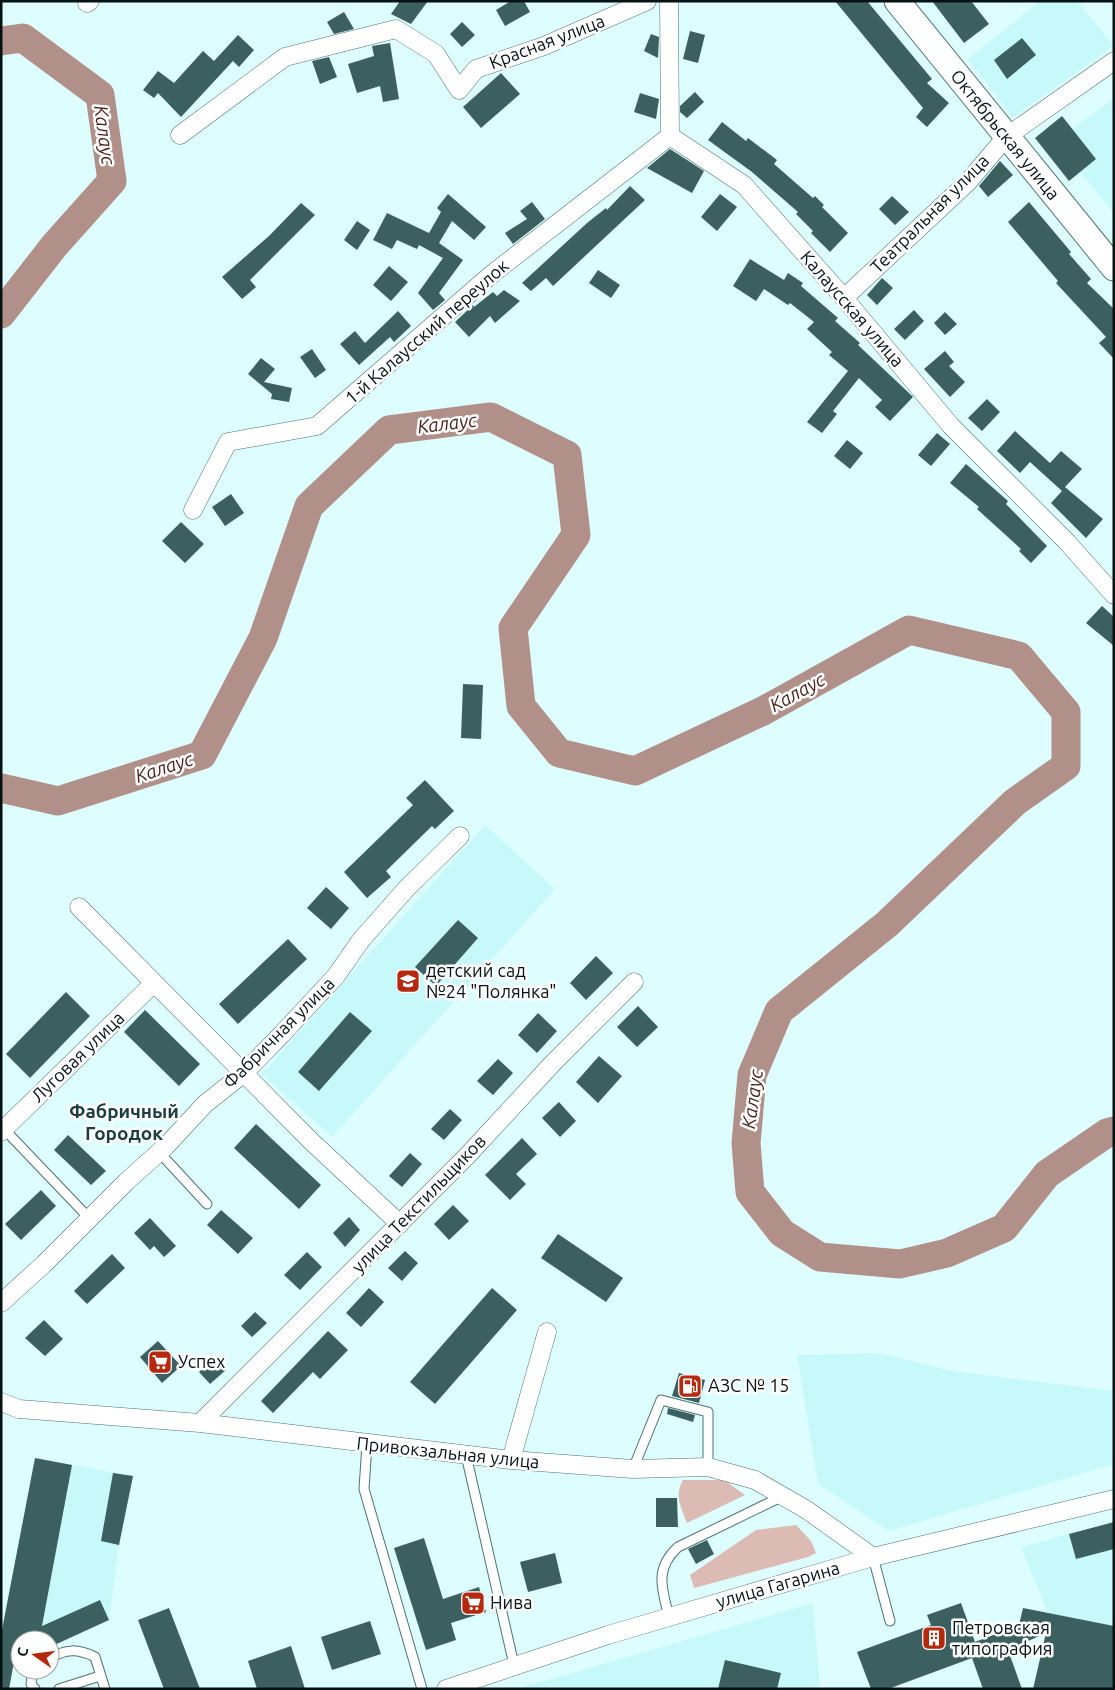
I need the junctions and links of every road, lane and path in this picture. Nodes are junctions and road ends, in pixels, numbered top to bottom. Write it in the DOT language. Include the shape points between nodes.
graph roads {
  1 [pos="647,1"];
  2 [pos="669,1"];
  3 [pos="897,1"];
  4 [pos="1114,61"];
  5 [pos="180,135"];
  6 [pos="670,136"];
  7 [pos="1006,137"];
  8 [pos="1114,268"];
  9 [pos="844,298"];
  10 [pos="192,510"];
  11 [pos="1114,596"];
  12 [pos="460,836"];
  13 [pos="79,908"];
  14 [pos="634,982"];
  15 [pos="154,983"];
  16 [pos="244,1072"];
  17 [pos="2,1129"];
  18 [pos="158,1152"];
  19 [pos="207,1204"];
  20 [pos="89,1218"];
  21 [pos="400,1224"];
  22 [pos="1,1303"];
  23 [pos="547,1332"];
  24 [pos="1,1402"];
  25 [pos="200,1423"];
  26 [pos="367,1444"];
  27 [pos="466,1455"];
  28 [pos="511,1460"];
  29 [pos="708,1467"];
  30 [pos="633,1469"];
  31 [pos="783,1496"];
  32 [pos="1114,1499"];
  33 [pos="873,1557"];
  34 [pos="669,1617"];
  35 [pos="890,1621"];
  36 [pos="60,1652"];
  37 [pos="514,1665"];
  38 [pos="100,1676"];
  39 [pos="59,1689"];
  40 [pos="106,1689"];
  41 [pos="422,1689"];
  42 [pos="446,1689"];
  1 -- 5 [label="street, Красная улица" via="544,46 476,69 459,90 436,54 396,29 285,57"];
  2 -- 6 [label="street"];
  3 -- 7 [label="main road, Октябрьская улица"];
  4 -- 7 [label="street, Театральная улица"];
  6 -- 9 [label="street, Калаусская улица" via="744,185"];
  6 -- 10 [label="street, 1-й Калаусский переулок" via="492,274 317,426 228,442"];
  7 -- 8 [label="main road, Октябрьская улица"];
  7 -- 9 [label="street, Театральная улица" via="968,182"];
  9 -- 11 [label="street, Калаусская улица" via="951,426 1067,542"];
  12 -- 16 [label="street, Фабричная улица" via="407,888 361,940 336,976"];
  13 -- 15 [label="street"];
  14 -- 21 [label="street, улица Текстильщиков"];
  15 -- 16 [label="street"];
  15 -- 17 [label="street, Луговая улица"];
  16 -- 18 [label="street, Фабричная улица" via="204,1104"];
  16 -- 21 [label="street" via="312,1142"];
  17 -- 20 [label="lane"];
  18 -- 19 [label="lane"];
  18 -- 20 [label="street, Фабричная улица"];
  20 -- 22 [label="street, Фабричная улица"];
  21 -- 25 [label="street, улица Текстильщиков"];
  23 -- 28 [label="street"];
  24 -- 25 [label="street, Привокзальная улица" via="19,1409 75,1415"];
  25 -- 26 [label="street, Привокзальная улица"];
  26 -- 27 [label="street, Привокзальная улица"];
  26 -- 41 [label="lane" via="364,1489"];
  27 -- 28 [label="street, Привокзальная улица"];
  27 -- 37 [label="lane"];
  28 -- 30 [label="street, Привокзальная улица"];
  29 -- 30 [label="street, Привокзальная улица"];
  29 -- 30 [label="lane" via="708,1412 660,1400"];
  29 -- 31 [label="street, Привокзальная улица" via="755,1480"];
  31 -- 33 [label="street, Привокзальная улица"];
  31 -- 34 [label="lane" via="678,1548 667,1557 662,1587"];
  32 -- 33 [label="street, улица Гагарина"];
  33 -- 34 [label="street, улица Гагарина"];
  33 -- 35 [label="lane"];
  34 -- 37 [label="street, улица Гагарина"];
  36 -- 38 [label="lane" via="81,1650 95,1657"];
  37 -- 42 [label="street, улица Гагарина"];
  38 -- 39 [label="lane"];
  38 -- 40 [label="lane"];
}
